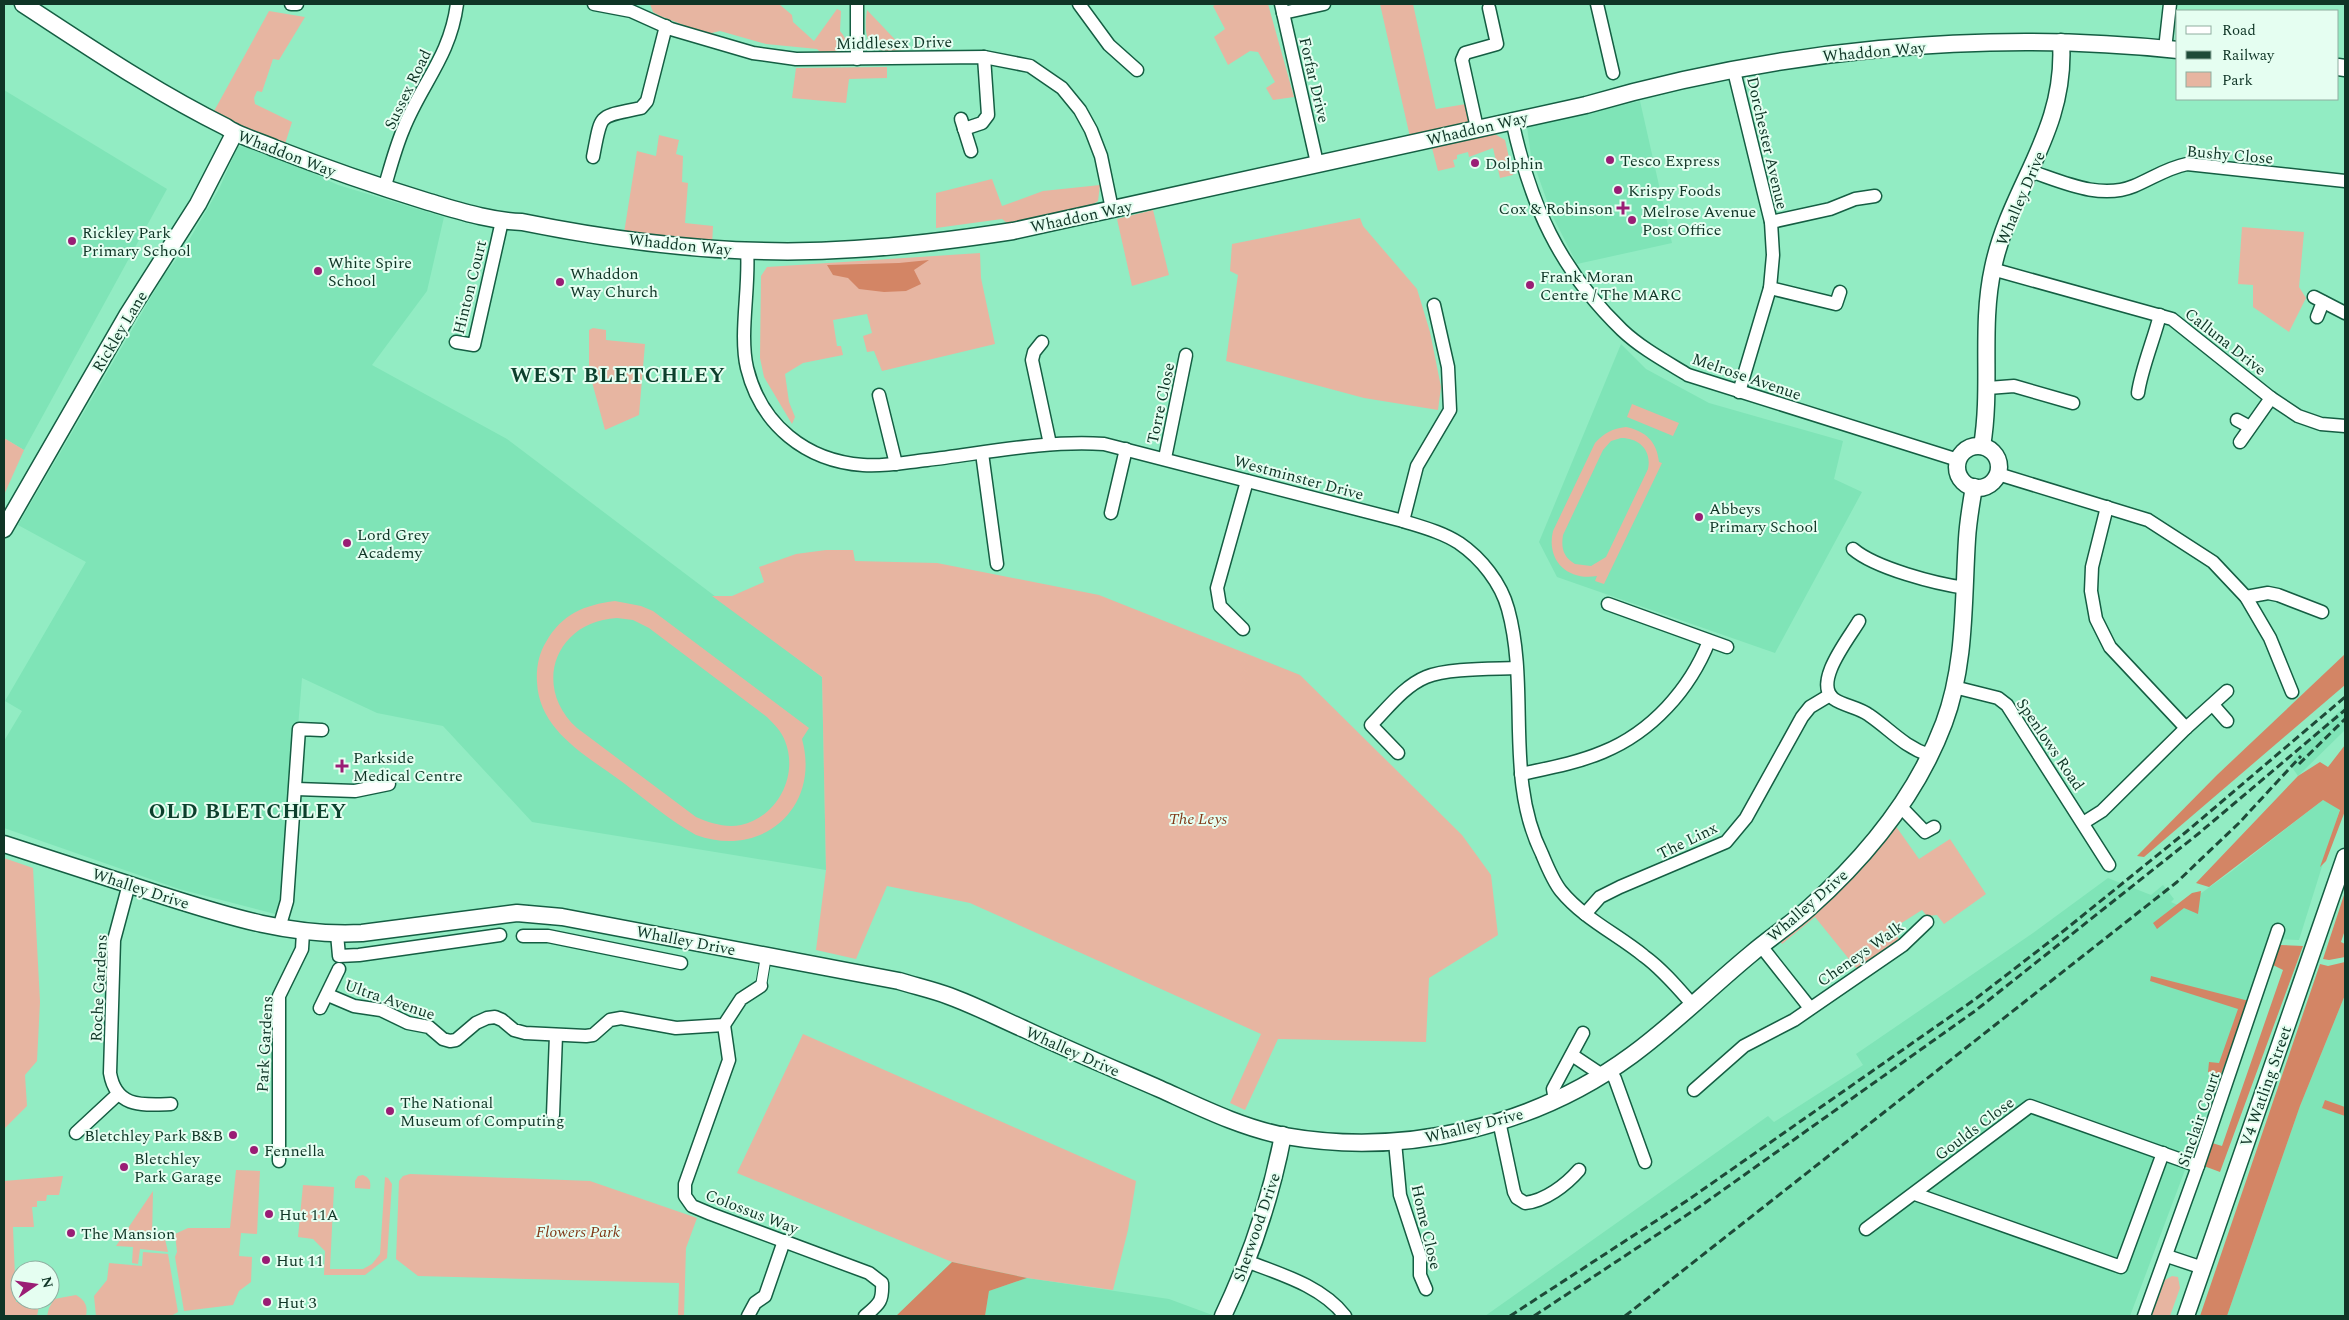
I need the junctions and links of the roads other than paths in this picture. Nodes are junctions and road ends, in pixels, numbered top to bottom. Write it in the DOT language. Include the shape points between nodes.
graph roads {
  1 [pos="23,4"];
  2 [pos="291,4"];
  3 [pos="297,4"];
  4 [pos="457,4"];
  5 [pos="594,4"];
  6 [pos="857,4"];
  7 [pos="1079,4"];
  8 [pos="1324,4"];
  9 [pos="1597,4"];
  10 [pos="2170,4"];
  11 [pos="1282,8"];
  12 [pos="1489,8"];
  13 [pos="666,26"];
  14 [pos="2061,42"];
  15 [pos="2171,49"];
  16 [pos="984,57"];
  17 [pos="857,59"];
  18 [pos="1137,70"];
  19 [pos="1734,70"];
  20 [pos="1613,72"];
  21 [pos="1512,120"];
  22 [pos="1478,128"];
  23 [pos="234,134"];
  24 [pos="971,151"];
  25 [pos="593,157"];
  26 [pos="1317,163"];
  27 [pos="2030,171"];
  28 [pos="2345,182"];
  29 [pos="384,189"];
  30 [pos="1875,196"];
  31 [pos="1112,209"];
  32 [pos="502,222"];
  33 [pos="1771,222"];
  34 [pos="747,250"];
  35 [pos="1992,269"];
  36 [pos="1770,288"];
  37 [pos="1840,292"];
  38 [pos="1434,304"];
  39 [pos="2345,313"];
  40 [pos="2160,315"];
  41 [pos="2317,317"];
  42 [pos="456,342"];
  43 [pos="1042,342"];
  44 [pos="1186,355"];
  45 [pos="1988,388"];
  46 [pos="1739,392"];
  47 [pos="2138,393"];
  48 [pos="880,395"];
  49 [pos="2271,398"];
  50 [pos="2073,402"];
  51 [pos="2237,420"];
  52 [pos="2345,426"];
  53 [pos="2250,427"];
  54 [pos="2240,442"];
  55 [pos="1050,444"];
  56 [pos="1982,446"];
  57 [pos="1126,449"];
  58 [pos="982,453"];
  59 [pos="1165,458"];
  60 [pos="1958,460"];
  61 [pos="896,464"];
  62 [pos="1998,474"];
  63 [pos="1247,481"];
  64 [pos="1974,487"];
  65 [pos="2107,507"];
  66 [pos="1112,513"];
  67 [pos="1403,521"];
  68 [pos="4,529"];
  69 [pos="1853,549"];
  70 [pos="997,564"];
  71 [pos="1966,588"];
  72 [pos="2246,598"];
  73 [pos="1608,604"];
  74 [pos="2322,612"];
  75 [pos="1859,621"];
  76 [pos="1243,629"];
  77 [pos="1709,641"];
  78 [pos="1727,647"];
  79 [pos="1516,668"];
  80 [pos="1954,687"];
  81 [pos="2227,691"];
  82 [pos="2292,692"];
  83 [pos="1830,695"];
  84 [pos="2213,706"];
  85 [pos="2227,721"];
  86 [pos="2186,728"];
  87 [pos="322,730"];
  88 [pos="1398,753"];
  89 [pos="1929,755"];
  90 [pos="1521,774"];
  91 [pos="389,784"];
  92 [pos="296,789"];
  93 [pos="1900,806"];
  94 [pos="2083,822"];
  95 [pos="1934,827"];
  96 [pos="4,844"];
  97 [pos="2345,857"];
  98 [pos="2109,865"];
  99 [pos="129,884"];
  100 [pos="1585,914"];
  101 [pos="1928,922"];
  102 [pos="608,925"];
  103 [pos="278,928"];
  104 [pos="2278,930"];
  105 [pos="304,932"];
  106 [pos="337,934"];
  107 [pos="500,935"];
  108 [pos="523,936"];
  109 [pos="1761,946"];
  110 [pos="603,947"];
  111 [pos="766,956"];
  112 [pos="339,962"];
  113 [pos="681,962"];
  114 [pos="761,986"];
  115 [pos="328,995"];
  116 [pos="1692,1004"];
  117 [pos="320,1008"];
  118 [pos="1810,1008"];
  119 [pos="724,1026"];
  120 [pos="1583,1033"];
  121 [pos="556,1034"];
  122 [pos="1572,1055"];
  123 [pos="1606,1072"];
  124 [pos="1694,1091"];
  125 [pos="118,1094"];
  126 [pos="1555,1100"];
  127 [pos="171,1104"];
  128 [pos="553,1115"];
  129 [pos="1499,1121"];
  130 [pos="76,1133"];
  131 [pos="1283,1135"];
  132 [pos="1395,1142"];
  133 [pos="2163,1153"];
  134 [pos="279,1161"];
  135 [pos="1645,1162"];
  136 [pos="2198,1166"];
  137 [pos="1580,1170"];
  138 [pos="1915,1194"];
  139 [pos="1866,1229"];
  140 [pos="784,1241"];
  141 [pos="2167,1256"];
  142 [pos="1246,1260"];
  143 [pos="2203,1268"];
  144 [pos="1426,1289"];
  145 [pos="748,1316"];
  146 [pos="865,1316"];
  147 [pos="1223,1316"];
  148 [pos="1345,1316"];
  149 [pos="2144,1316"];
  150 [pos="2186,1316"];
  1 -- 23 [label="street, Whaddon Way"];
  2 -- 3 [label="street"];
  4 -- 29 [label="street, Sussex Road" via="441,61 403,129"];
  5 -- 13 [label="street, Middlesex Drive" via="631,11"];
  6 -- 17 [label="street"];
  7 -- 18 [label="street" via="1109,45"];
  8 -- 11 [label="street"];
  9 -- 20 [label="street"];
  10 -- 15 [label="street"];
  11 -- 26 [label="street, Forfar Drive"];
  12 -- 22 [label="street" via="1497,44 1465,53 1462,60"];
  13 -- 17 [label="street, Middlesex Drive" via="753,53 796,59"];
  13 -- 25 [label="street" via="647,101 641,108 606,115 599,124"];
  14 -- 15 [label="street, Whaddon Way"];
  14 -- 19 [label="street, Whaddon Way" via="1907,46 1812,56"];
  14 -- 27 [label="street, Whalley Drive" via="2058,94 2044,141"];
  16 -- 17 [label="street, Middlesex Drive"];
  16 -- 24 [label="street" via="988,115 982,123 963,124"];
  16 -- 31 [label="street, Middlesex Drive" via="1012,61 1039,71 1062,88 1091,130 1101,156"];
  19 -- 21 [label="street, Whaddon Way"];
  19 -- 33 [label="street, Dorchester Avenue"];
  21 -- 22 [label="street, Whaddon Way"];
  21 -- 46 [label="street, Melrose Avenue" via="1536,203 1570,271 1622,330 1653,354 1688,375"];
  22 -- 26 [label="street, Whaddon Way"];
  23 -- 29 [label="street, Whaddon Way"];
  23 -- 68 [label="street, Rickley Lane" via="198,204 128,314"];
  26 -- 31 [label="street, Whaddon Way"];
  27 -- 28 [label="street, Bushy Close" via="2088,190 2110,191 2133,187 2170,167 2187,164"];
  27 -- 35 [label="street, Whalley Drive" via="2002,231"];
  29 -- 32 [label="street, Whaddon Way"];
  30 -- 33 [label="street, Dorchester Avenue"];
  31 -- 34 [label="street, Whaddon Way" via="1013,231 952,240 854,250"];
  32 -- 34 [label="street, Whaddon Way" via="522,222 687,246"];
  32 -- 42 [label="street, Hinton Court" via="474,345"];
  33 -- 36 [label="street, Dorchester Avenue"];
  34 -- 61 [label="street, Westminster Drive" via="747,367 756,393 768,412 784,432 809,451 825,458 865,466"];
  35 -- 40 [label="street, Calluna Drive"];
  35 -- 45 [label="street, Whalley Drive" via="1986,316"];
  36 -- 37 [label="street" via="1836,304"];
  36 -- 46 [label="street, Dorchester Avenue"];
  38 -- 67 [label="street" via="1448,367 1450,410 1417,466"];
  39 -- 41 [label="street" via="2318,299"];
  40 -- 47 [label="street"];
  40 -- 49 [label="street, Calluna Drive" via="2172,319"];
  43 -- 55 [label="street" via="1032,360"];
  44 -- 59 [label="street, Torre Close"];
  45 -- 50 [label="street" via="2014,386"];
  45 -- 56 [label="street, Whalley Drive"];
  46 -- 60 [label="street, Melrose Avenue"];
  48 -- 61 [label="street"];
  49 -- 52 [label="street, Calluna Drive" via="2298,416 2322,424"];
  49 -- 53 [label="street"];
  51 -- 53 [label="street"];
  53 -- 54 [label="street"];
  55 -- 57 [label="street, Westminster Drive" via="1081,442"];
  55 -- 58 [label="street, Westminster Drive"];
  56 -- 60 [label="street" via="1970,447"];
  56 -- 62 [label="street" via="1994,453 1998,460"];
  57 -- 59 [label="street, Westminster Drive"];
  57 -- 66 [label="street"];
  58 -- 61 [label="street, Westminster Drive"];
  58 -- 70 [label="street"];
  59 -- 63 [label="street, Westminster Drive"];
  60 -- 64 [label="street" via="1958,474 1967,485"];
  62 -- 64 [label="street" via="1986,486"];
  62 -- 65 [label="street"];
  63 -- 67 [label="street, Westminster Drive"];
  63 -- 76 [label="street" via="1218,588 1220,606"];
  64 -- 71 [label="street, Whalley Drive" via="1967,536"];
  65 -- 72 [label="street" via="2148,520 2181,540 2213,562"];
  65 -- 86 [label="street" via="2092,566 2091,592 2096,619 2110,647"];
  67 -- 79 [label="street, Westminster Drive" via="1435,531 1459,544 1479,561 1493,579 1508,608"];
  69 -- 71 [label="street" via="1862,557 1922,578"];
  71 -- 80 [label="street, Whalley Drive"];
  72 -- 74 [label="street" via="2268,593 2278,595 2303,611"];
  72 -- 82 [label="street" via="2270,638"];
  73 -- 77 [label="street"];
  75 -- 83 [label="street" via="1828,672 1826,689"];
  77 -- 78 [label="street"];
  77 -- 90 [label="street" via="1688,684 1637,733 1604,752"];
  79 -- 88 [label="street" via="1439,673 1410,687 1370,726"];
  79 -- 90 [label="street, Westminster Drive"];
  80 -- 89 [label="street, Whalley Drive" via="1944,724"];
  80 -- 94 [label="street, Spenlows Road" via="1998,698 2007,705"];
  81 -- 84 [label="street"];
  83 -- 89 [label="street" via="1863,711 1902,742"];
  83 -- 100 [label="street, The Linx" via="1810,707 1802,717 1746,818 1726,842 1620,887 1600,898"];
  84 -- 85 [label="street"];
  84 -- 86 [label="street"];
  86 -- 94 [label="street" via="2102,811"];
  87 -- 92 [label="street" via="299,729"];
  89 -- 93 [label="street, Whalley Drive"];
  90 -- 100 [label="street, Westminster Drive" via="1528,817 1541,852 1560,890"];
  91 -- 92 [label="street" via="355,791"];
  92 -- 103 [label="street" via="287,901"];
  93 -- 95 [label="street" via="1925,832"];
  93 -- 109 [label="street, Whalley Drive" via="1839,880"];
  94 -- 98 [label="street, Spenlows Road"];
  96 -- 99 [label="street, Whalley Drive"];
  97 -- 143 [label="street, V4 Watling Street"];
  99 -- 103 [label="street, Whalley Drive" via="233,918"];
  99 -- 125 [label="street, Roche Gardens" via="114,940 110,1073"];
  100 -- 116 [label="street, Westminster Drive" via="1646,956"];
  101 -- 118 [label="street, Cheneys Walk" via="1903,945"];
  102 -- 106 [label="street, Whalley Drive" via="517,913"];
  102 -- 110 [label="street"];
  102 -- 111 [label="street, Whalley Drive"];
  103 -- 105 [label="street, Whalley Drive"];
  104 -- 136 [label="street, Sinclair Court"];
  105 -- 106 [label="street, Whalley Drive"];
  105 -- 134 [label="street, Park Gardens" via="302,949 279,996"];
  106 -- 112 [label="street"];
  107 -- 112 [label="street" via="359,955"];
  108 -- 110 [label="street, Whalley Drive" via="548,936"];
  109 -- 116 [label="street, Whalley Drive"];
  109 -- 118 [label="street, Cheneys Walk"];
  110 -- 113 [label="street, Whalley Drive"];
  111 -- 114 [label="street"];
  111 -- 131 [label="street, Whalley Drive" via="899,981 948,995 1230,1120"];
  112 -- 115 [label="street"];
  114 -- 119 [label="street" via="741,999"];
  115 -- 117 [label="street"];
  115 -- 121 [label="street, Ultra Avenue" via="354,1006 381,1010 408,1023 429,1027 450,1041 487,1018 502,1020 514,1030 525,1033"];
  116 -- 123 [label="street, Whalley Drive" via="1639,1050"];
  118 -- 124 [label="street, Cheneys Walk" via="1744,1046"];
  119 -- 121 [label="street, Ultra Avenue" via="676,1028 621,1018 610,1020 593,1035"];
  119 -- 140 [label="street, Colossus Way" via="729,1060 694,1154 685,1184 685,1196 692,1206"];
  120 -- 122 [label="street"];
  121 -- 128 [label="street"];
  122 -- 123 [label="street"];
  122 -- 126 [label="street" via="1553,1089"];
  123 -- 126 [label="street, Whalley Drive"];
  123 -- 135 [label="street" via="1615,1079"];
  125 -- 127 [label="street" via="140,1105"];
  125 -- 130 [label="street"];
  126 -- 129 [label="street, Whalley Drive"];
  129 -- 132 [label="street, Whalley Drive" via="1441,1136"];
  129 -- 137 [label="street" via="1514,1192 1524,1203 1542,1199"];
  131 -- 132 [label="street, Whalley Drive" via="1341,1142"];
  131 -- 142 [label="street, Sherwood Drive" via="1268,1199"];
  132 -- 144 [label="street, Home Close" via="1400,1195 1420,1256 1420,1275"];
  133 -- 136 [label="street, Goulds Close"];
  133 -- 138 [label="street, Goulds Close" via="2030,1106"];
  133 -- 138 [label="street" via="2121,1267"];
  136 -- 141 [label="street, Sinclair Court"];
  138 -- 139 [label="street, Goulds Close"];
  140 -- 145 [label="street" via="765,1296 755,1303"];
  140 -- 146 [label="street, Colossus Way" via="869,1273 882,1283 883,1297"];
  141 -- 143 [label="street"];
  141 -- 149 [label="street, Sinclair Court"];
  142 -- 147 [label="street, Sherwood Drive"];
  142 -- 148 [label="street" via="1310,1287"];
  143 -- 150 [label="street, V4 Watling Street"];
}
